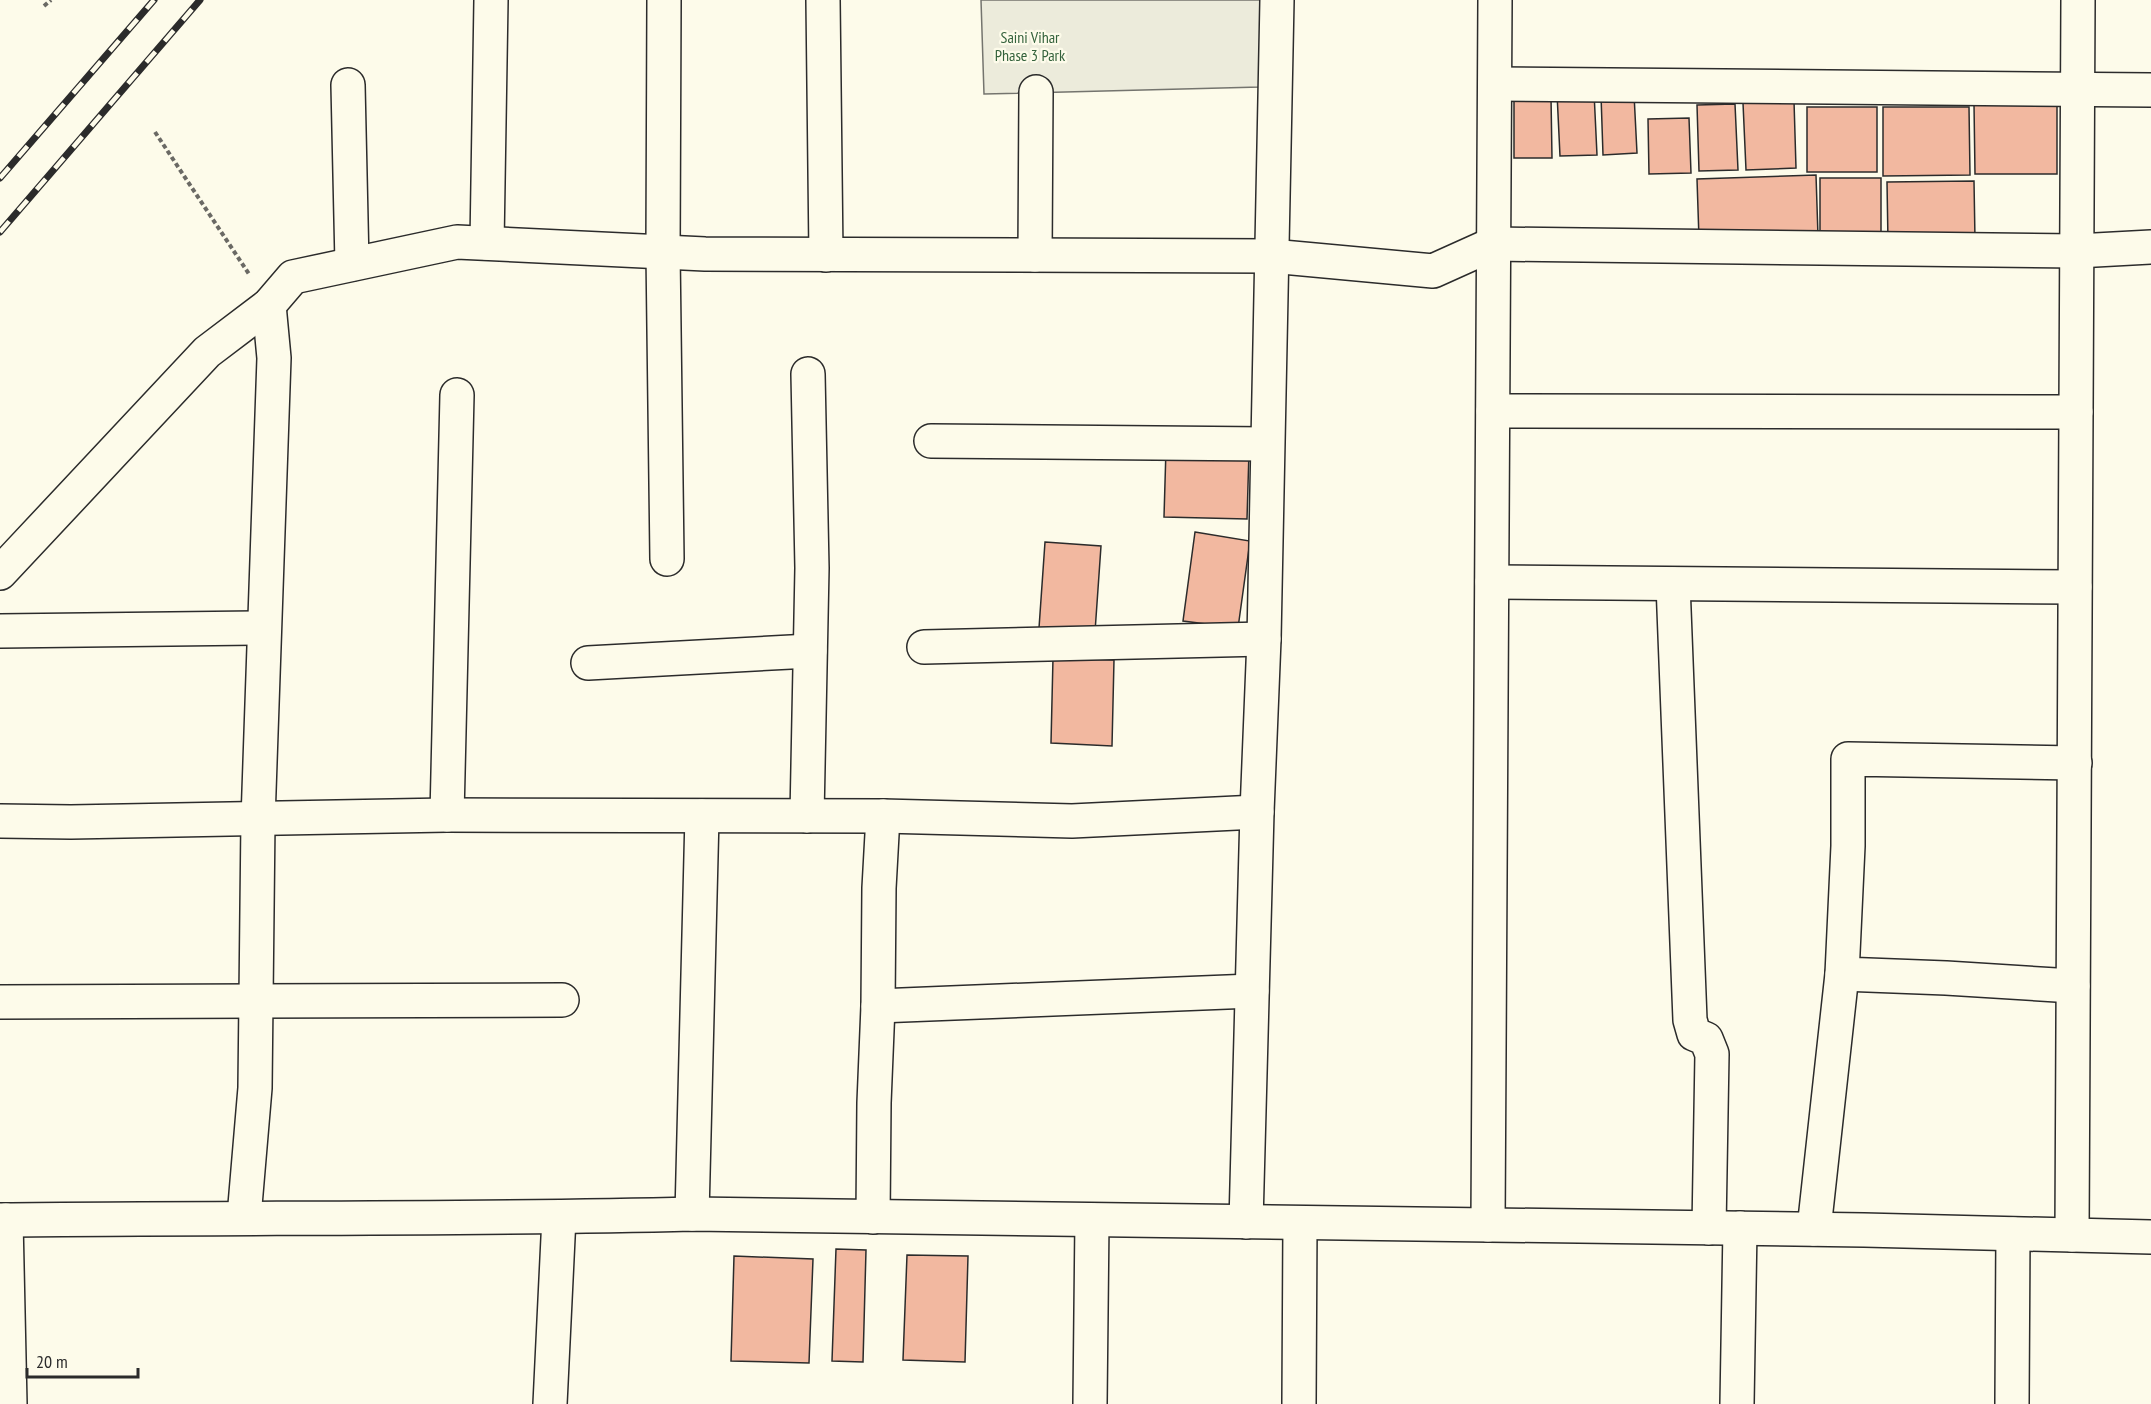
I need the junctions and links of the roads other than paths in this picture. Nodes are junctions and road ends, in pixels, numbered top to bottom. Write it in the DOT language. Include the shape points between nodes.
graph roads {
  1 [pos="491,0"];
  2 [pos="664,0"];
  3 [pos="823,0"];
  4 [pos="1277,0"];
  5 [pos="1495,0"];
  6 [pos="2078,0"];
  7 [pos="1495,84"];
  8 [pos="348,85"];
  9 [pos="2078,90"];
  10 [pos="2151,90"];
  11 [pos="1036,92"];
  12 [pos="487,243"];
  13 [pos="1493,244"];
  14 [pos="2151,247"];
  15 [pos="2077,250"];
  16 [pos="663,252"];
  17 [pos="826,255"];
  18 [pos="1035,255"];
  19 [pos="1271,256"];
  20 [pos="352,264"];
  21 [pos="269,305"];
  22 [pos="808,374"];
  23 [pos="457,395"];
  24 [pos="1492,411"];
  25 [pos="2076,412"];
  26 [pos="931,441"];
  27 [pos="1267,444"];
  28 [pos="667,559"];
  29 [pos="0,573"];
  30 [pos="1492,582"];
  31 [pos="1673,584"];
  32 [pos="2075,587"];
  33 [pos="264,628"];
  34 [pos="0,631"];
  35 [pos="1264,639"];
  36 [pos="924,647"];
  37 [pos="810,651"];
  38 [pos="588,663"];
  39 [pos="2075,763"];
  40 [pos="1257,812"];
  41 [pos="447,814"];
  42 [pos="702,816"];
  43 [pos="807,816"];
  44 [pos="883,816"];
  45 [pos="258,820"];
  46 [pos="0,821"];
  47 [pos="1842,974"];
  48 [pos="2073,986"];
  49 [pos="1252,991"];
  50 [pos="562,1000"];
  51 [pos="256,1001"];
  52 [pos="0,1002"];
  53 [pos="879,1006"];
  54 [pos="692,1214"];
  55 [pos="244,1217"];
  56 [pos="559,1217"];
  57 [pos="873,1217"];
  58 [pos="3,1220"];
  59 [pos="1092,1220"];
  60 [pos="1246,1222"];
  61 [pos="1300,1223"];
  62 [pos="1488,1225"];
  63 [pos="1724,1228"];
  64 [pos="1814,1229"];
  65 [pos="2013,1233"];
  66 [pos="2072,1235"];
  67 [pos="2151,1237"];
  68 [pos="10,1404"];
  69 [pos="550,1404"];
  70 [pos="1090,1404"];
  71 [pos="1299,1404"];
  72 [pos="1737,1404"];
  73 [pos="2012,1404"];
  1 -- 12 [label="street"];
  2 -- 16 [label="street"];
  3 -- 17 [label="street"];
  4 -- 19 [label="street"];
  5 -- 7 [label="street"];
  6 -- 9 [label="street"];
  7 -- 9 [label="street"];
  7 -- 13 [label="street"];
  8 -- 20 [label="street"];
  9 -- 10 [label="street"];
  9 -- 15 [label="street"];
  11 -- 18 [label="street"];
  12 -- 16 [label="street"];
  12 -- 20 [label="street" via="457,242"];
  13 -- 15 [label="street"];
  13 -- 19 [label="street" via="1433,271"];
  13 -- 24 [label="street"];
  14 -- 15 [label="street"];
  15 -- 25 [label="street"];
  16 -- 17 [label="street"];
  16 -- 28 [label="street"];
  17 -- 18 [label="street"];
  18 -- 19 [label="street"];
  19 -- 27 [label="street"];
  20 -- 21 [label="street" via="293,277"];
  21 -- 29 [label="street" via="207,352"];
  21 -- 33 [label="street" via="274,358"];
  22 -- 37 [label="street"];
  23 -- 41 [label="street"];
  24 -- 25 [label="street"];
  24 -- 30 [label="street"];
  25 -- 32 [label="street"];
  26 -- 27 [label="street"];
  27 -- 35 [label="street"];
  30 -- 31 [label="street"];
  30 -- 62 [label="street"];
  31 -- 32 [label="street"];
  31 -- 63 [label="street" via="1690,1020 1694,1034 1707,1039 1712,1054"];
  32 -- 39 [label="street"];
  33 -- 34 [label="street"];
  33 -- 45 [label="street"];
  35 -- 36 [label="street"];
  35 -- 40 [label="street"];
  37 -- 38 [label="street"];
  37 -- 43 [label="street"];
  39 -- 47 [label="street" via="1848,759"];
  39 -- 48 [label="street"];
  40 -- 44 [label="street" via="1072,821"];
  40 -- 49 [label="street"];
  41 -- 42 [label="street"];
  41 -- 45 [label="street"];
  42 -- 43 [label="street"];
  42 -- 54 [label="street"];
  43 -- 44 [label="street"];
  44 -- 53 [label="street"];
  45 -- 46 [label="street"];
  45 -- 51 [label="street"];
  47 -- 48 [label="street"];
  47 -- 64 [label="street"];
  48 -- 66 [label="street"];
  49 -- 53 [label="street"];
  49 -- 60 [label="street"];
  50 -- 51 [label="street"];
  51 -- 52 [label="street"];
  51 -- 55 [label="street" via="255,1088"];
  53 -- 57 [label="street"];
  54 -- 56 [label="street"];
  54 -- 57 [label="street"];
  55 -- 56 [label="street"];
  55 -- 58 [label="street"];
  56 -- 69 [label="street"];
  57 -- 59 [label="street"];
  58 -- 68 [label="street"];
  59 -- 60 [label="street"];
  59 -- 70 [label="street"];
  60 -- 61 [label="street"];
  61 -- 62 [label="street"];
  61 -- 71 [label="street"];
  62 -- 63 [label="street"];
  63 -- 64 [label="street"];
  63 -- 72 [label="street"];
  64 -- 65 [label="street"];
  65 -- 66 [label="street"];
  65 -- 73 [label="street"];
  66 -- 67 [label="street"];
}
